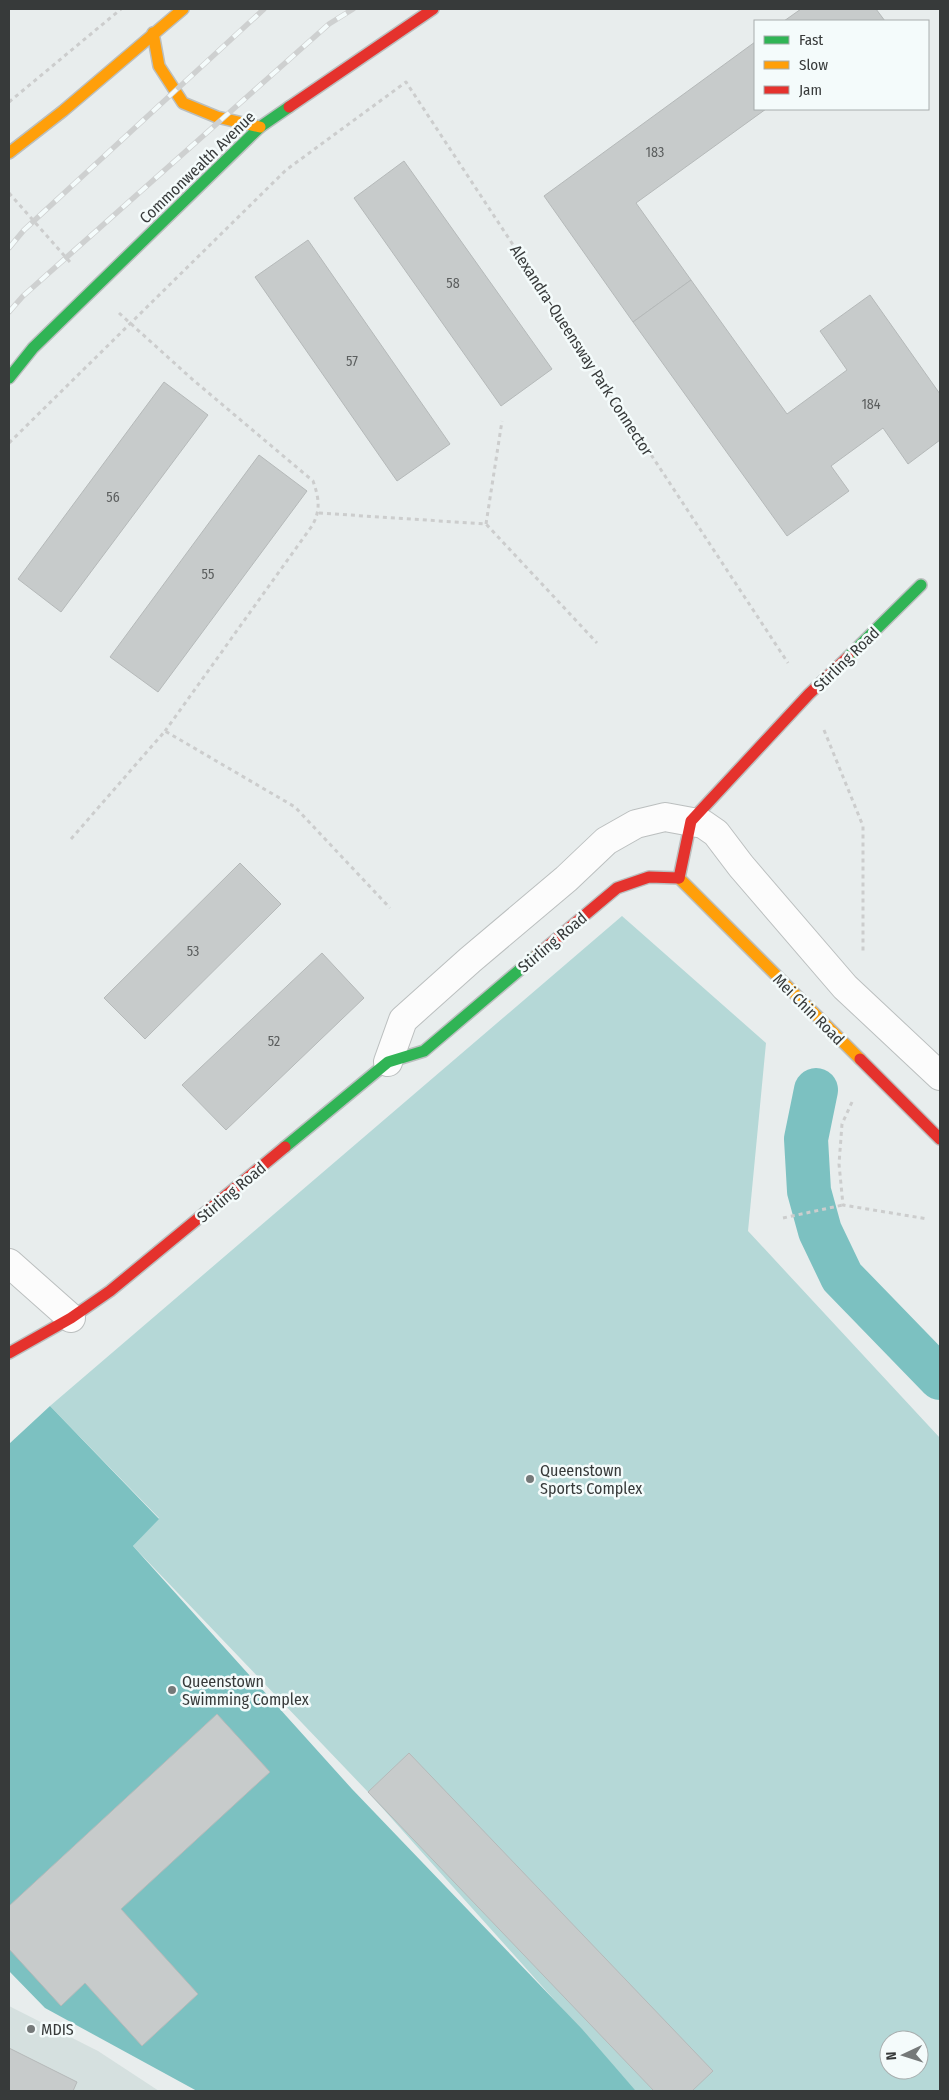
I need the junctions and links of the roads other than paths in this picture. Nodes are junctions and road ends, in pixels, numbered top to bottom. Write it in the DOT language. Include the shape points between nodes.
graph roads {
  1 [pos="183,9"];
  2 [pos="432,9"];
  3 [pos="153,33"];
  4 [pos="260,127"];
  5 [pos="9,153"];
  6 [pos="9,378"];
  7 [pos="921,586"];
  8 [pos="690,821"];
  9 [pos="679,878"];
  10 [pos="388,1062"];
  11 [pos="940,1076"];
  12 [pos="940,1139"];
  13 [pos="9,1263"];
  14 [pos="71,1318"];
  15 [pos="9,1353"];
  1 -- 3 [label="street"];
  2 -- 4 [label="street, Commonwealth Avenue"];
  3 -- 4 [label="street" via="159,66 183,103 217,117"];
  3 -- 5 [label="street"];
  4 -- 6 [label="street, Commonwealth Avenue" via="33,348"];
  7 -- 8 [label="street, Stirling Road" via="809,694"];
  8 -- 9 [label="street"];
  8 -- 10 [label="street" via="665,817 636,824 606,841 403,1020"];
  8 -- 11 [label="street" via="703,824 716,833 845,987"];
  9 -- 10 [label="street, Stirling Road" via="649,877 617,888 424,1051"];
  9 -- 12 [label="street, Mei Chin Road"];
  10 -- 14 [label="street, Stirling Road" via="110,1291"];
  13 -- 14 [label="street"];
  14 -- 15 [label="street, Stirling Road"];
}
